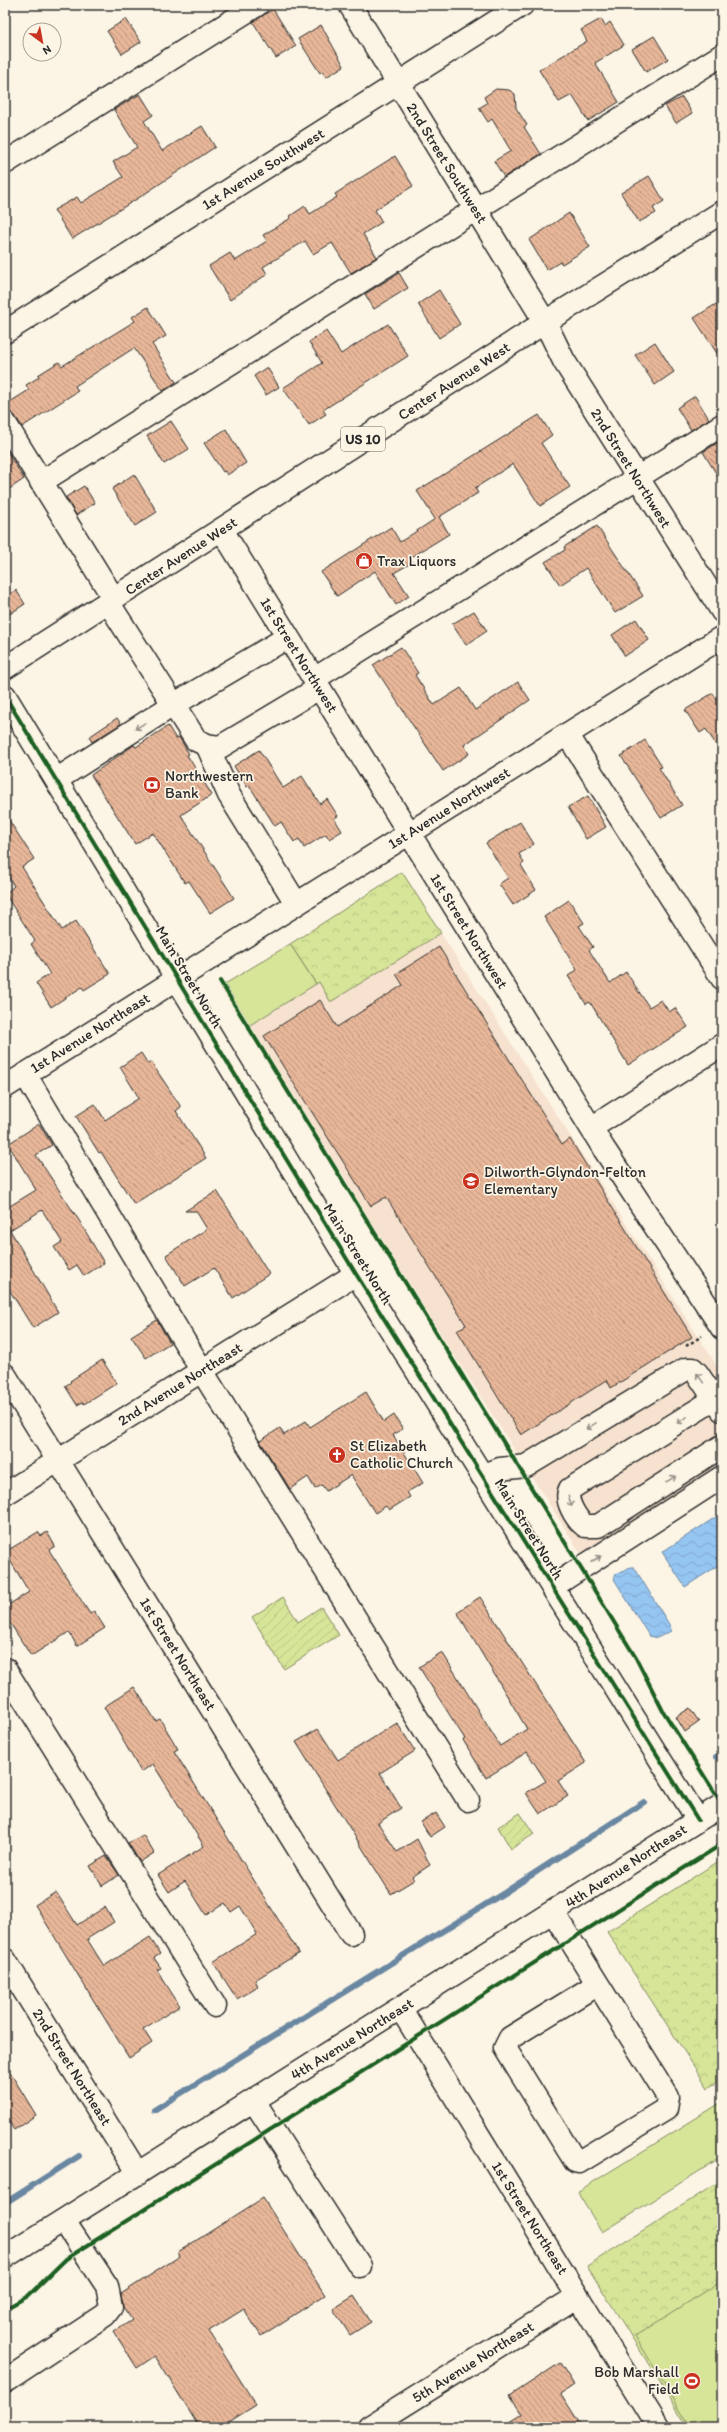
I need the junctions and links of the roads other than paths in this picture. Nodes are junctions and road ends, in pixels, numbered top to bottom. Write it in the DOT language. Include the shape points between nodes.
graph roads {
  1 [pos="257,5"];
  2 [pos="350,5"];
  3 [pos="522,5"];
  4 [pos="722,55"];
  5 [pos="398,84"];
  6 [pos="5,163"];
  7 [pos="476,209"];
  8 [pos="722,212"];
  9 [pos="545,322"];
  10 [pos="5,332"];
  11 [pos="5,423"];
  12 [pos="722,425"];
  13 [pos="638,477"];
  14 [pos="41,482"];
  15 [pos="222,530"];
  16 [pos="111,601"];
  17 [pos="722,611"];
  18 [pos="288,637"];
  19 [pos="722,637"];
  20 [pos="5,668"];
  21 [pos="316,684"];
  22 [pos="5,696"];
  23 [pos="173,705"];
  24 [pos="567,734"];
  25 [pos="207,745"];
  26 [pos="56,780"];
  27 [pos="409,833"];
  28 [pos="296,903"];
  29 [pos="722,978"];
  30 [pos="176,979"];
  31 [pos="722,1045"];
  32 [pos="25,1074"];
  33 [pos="5,1086"];
  34 [pos="591,1128"];
  35 [pos="356,1274"];
  36 [pos="722,1328"];
  37 [pos="202,1371"];
  38 [pos="5,1376"];
  39 [pos="718,1405"];
  40 [pos="722,1446"];
  41 [pos="58,1461"];
  42 [pos="482,1476"];
  43 [pos="722,1477"];
  44 [pos="5,1494"];
  45 [pos="552,1588"];
  46 [pos="5,1669"];
  47 [pos="468,1800"];
  48 [pos="722,1805"];
  49 [pos="698,1820"];
  50 [pos="553,1912"];
  51 [pos="351,1934"];
  52 [pos="5,1960"];
  53 [pos="596,1985"];
  54 [pos="216,2006"];
  55 [pos="401,2009"];
  56 [pos="254,2101"];
  57 [pos="138,2174"];
  58 [pos="64,2220"];
  59 [pos="5,2257"];
  60 [pos="360,2266"];
  61 [pos="578,2296"];
  62 [pos="5,2382"];
  63 [pos="369,2427"];
  64 [pos="658,2427"];
  1 -- 6 [label="street"];
  2 -- 5 [label="street, 2nd Street Southwest"];
  3 -- 5 [label="street, 1st Avenue Southwest"];
  4 -- 7 [label="street"];
  5 -- 7 [label="street, 2nd Street Southwest"];
  5 -- 10 [label="street, 1st Avenue Southwest"];
  7 -- 9 [label="street, 2nd Street Southwest"];
  7 -- 14 [label="street"];
  8 -- 9 [label="street, Center Avenue West / US 10"];
  9 -- 13 [label="street, 2nd Street Northwest" via="564,361"];
  9 -- 15 [label="street, Center Avenue West / US 10"];
  11 -- 14 [label="street"];
  12 -- 13 [label="street"];
  13 -- 17 [label="street, 2nd Street Northwest"];
  13 -- 21 [label="street"];
  14 -- 16 [label="street"];
  15 -- 16 [label="street, Center Avenue West / US 10"];
  15 -- 18 [label="street, 1st Street Northwest"];
  16 -- 20 [label="street, Center Avenue West / US 10"];
  16 -- 23 [label="street"];
  18 -- 21 [label="street, 1st Street Northwest"];
  18 -- 23 [label="street"];
  19 -- 24 [label="street, 1st Avenue Northwest"];
  21 -- 25 [label="street" via="220,747"];
  21 -- 27 [label="street, 1st Street Northwest"];
  22 -- 26 [label="street, Main Street North"];
  23 -- 25 [label="street" via="196,740"];
  23 -- 26 [label="street, one-way"];
  24 -- 27 [label="street, 1st Avenue Northwest"];
  24 -- 29 [label="street"];
  25 -- 28 [label="street" via="229,795"];
  26 -- 30 [label="street, Main Street North"];
  27 -- 28 [label="street, 1st Avenue Northwest"];
  27 -- 34 [label="street, 1st Street Northwest"];
  28 -- 30 [label="street, 1st Avenue Northwest"];
  30 -- 32 [label="street, 1st Avenue Northeast"];
  30 -- 35 [label="street, Main Street North"];
  31 -- 34 [label="street"];
  32 -- 33 [label="street, 1st Avenue Northeast"];
  32 -- 37 [label="street"];
  34 -- 36 [label="street, 1st Street Northwest"];
  35 -- 37 [label="street, 2nd Avenue Northeast"];
  35 -- 42 [label="street, Main Street North"];
  37 -- 41 [label="street, 2nd Avenue Northeast"];
  37 -- 47 [label="street"];
  38 -- 41 [label="street, 1st Street Northeast"];
  39 -- 40 [label="street, one-way" via="570,1489 568,1502 585,1526 598,1526"];
  39 -- 42 [label="street, one-way" via="697,1373 693,1369 686,1369 526,1466 500,1469"];
  41 -- 44 [label="street, 2nd Avenue Northeast"];
  41 -- 51 [label="street, 1st Street Northeast"];
  42 -- 45 [label="street, Main Street North"];
  45 -- 43 [label="street, one-way"];
  45 -- 49 [label="street, Main Street North"];
  46 -- 54 [label="street"];
  48 -- 49 [label="street, 4th Avenue Northeast"];
  49 -- 50 [label="street, 4th Avenue Northeast"];
  50 -- 53 [label="street"];
  50 -- 55 [label="street, 4th Avenue Northeast"];
  52 -- 57 [label="street, 2nd Street Northeast"];
  53 -- 53 [label="street" via="668,2097 668,2104 666,2109 579,2162 575,2160 505,2048 510,2038"];
  55 -- 56 [label="street, 4th Avenue Northeast"];
  55 -- 61 [label="street, 1st Street Northeast"];
  56 -- 57 [label="street, 4th Avenue Northeast"];
  56 -- 60 [label="street"];
  57 -- 58 [label="street, 4th Avenue Northeast"];
  58 -- 59 [label="street, 4th Avenue Northeast"];
  58 -- 62 [label="street" via="107,2286 111,2307 105,2315"];
  61 -- 63 [label="street, 5th Avenue Northeast"];
  61 -- 64 [label="street, 1st Street Northeast"];
}
